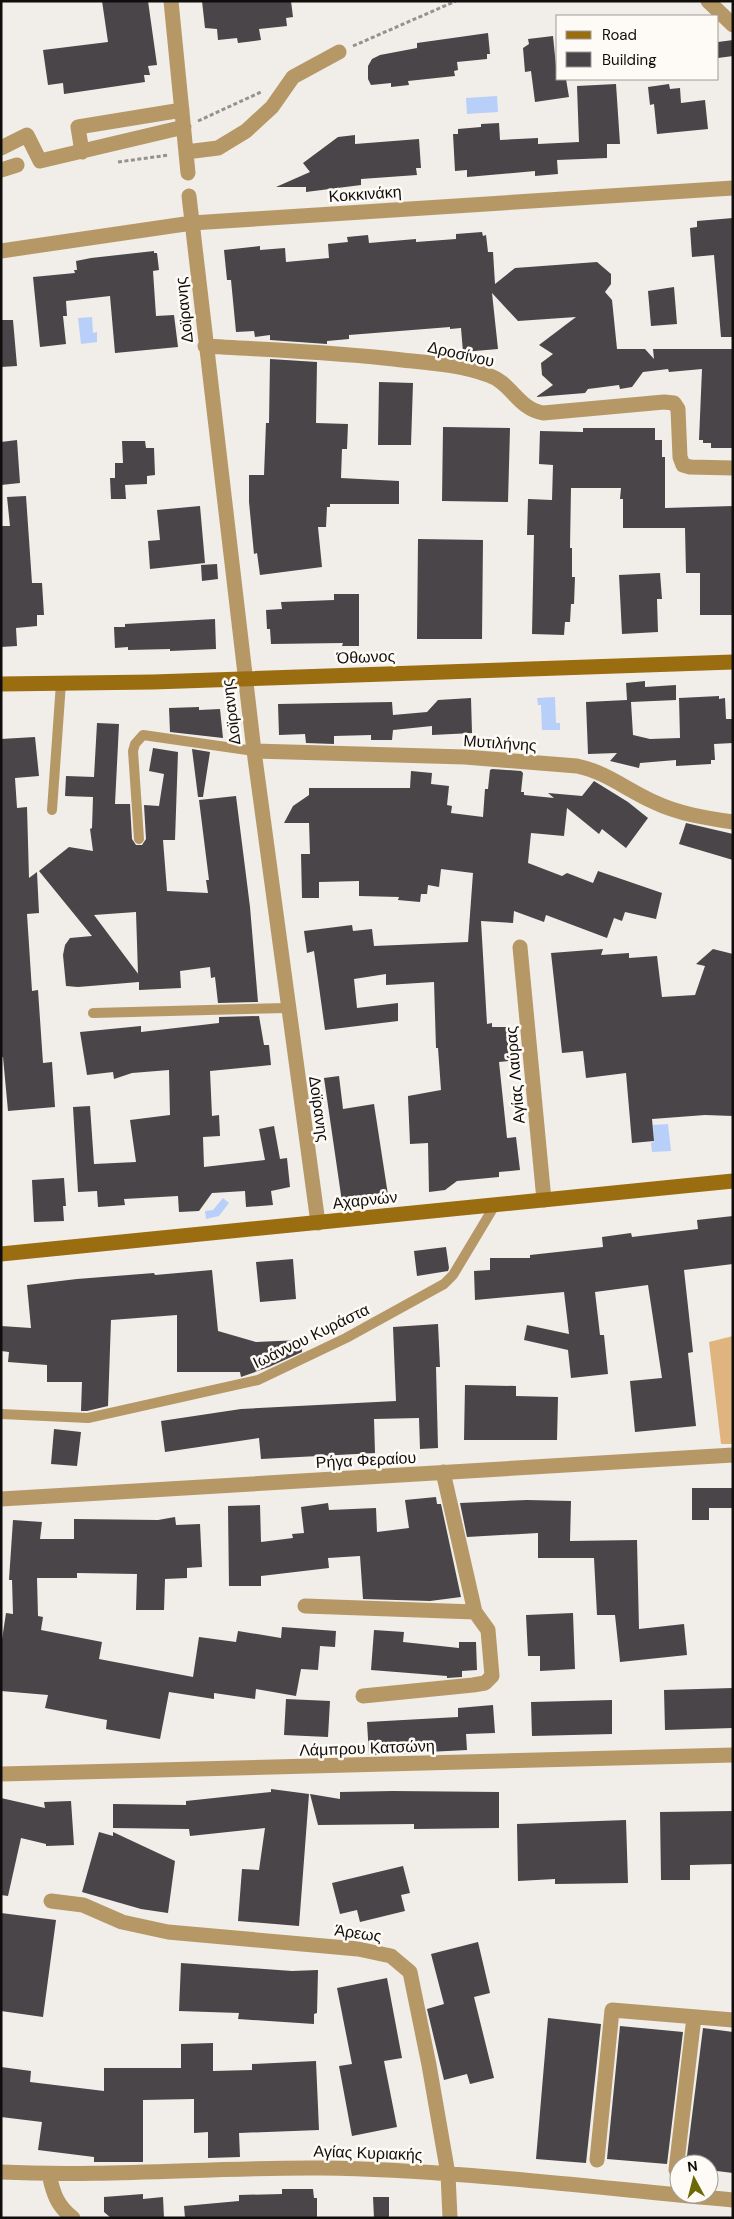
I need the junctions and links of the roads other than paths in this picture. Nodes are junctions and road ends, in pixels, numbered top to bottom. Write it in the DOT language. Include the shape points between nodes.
graph roads {
  1 [pos="171,1"];
  2 [pos="708,1"];
  3 [pos="733,25"];
  4 [pos="339,52"];
  5 [pos="182,110"];
  6 [pos="184,127"];
  7 [pos="1,148"];
  8 [pos="82,152"];
  9 [pos="186,152"];
  10 [pos="17,165"];
  11 [pos="1,170"];
  12 [pos="188,173"];
  13 [pos="733,188"];
  14 [pos="189,196"];
  15 [pos="192,223"];
  16 [pos="1,251"];
  17 [pos="205,346"];
  18 [pos="733,468"];
  19 [pos="733,662"];
  20 [pos="245,679"];
  21 [pos="61,683"];
  22 [pos="1,684"];
  23 [pos="254,752"];
  24 [pos="52,810"];
  25 [pos="733,822"];
  26 [pos="139,839"];
  27 [pos="520,947"];
  28 [pos="287,1008"];
  29 [pos="93,1013"];
  30 [pos="733,1181"];
  31 [pos="544,1200"];
  32 [pos="495,1205"];
  33 [pos="318,1223"];
  34 [pos="1,1254"];
  35 [pos="1,1414"];
  36 [pos="733,1455"];
  37 [pos="443,1472"];
  38 [pos="1,1499"];
  39 [pos="305,1606"];
  40 [pos="475,1612"];
  41 [pos="363,1696"];
  42 [pos="733,1755"];
  43 [pos="1,1774"];
  44 [pos="51,1900"];
  45 [pos="694,2017"];
  46 [pos="733,2020"];
  47 [pos="678,2154"];
  48 [pos="597,2160"];
  49 [pos="1,2172"];
  50 [pos="49,2174"];
  51 [pos="448,2174"];
  52 [pos="733,2200"];
  53 [pos="73,2218"];
  54 [pos="450,2218"];
  1 -- 5 [label="street"];
  2 -- 3 [label="street"];
  4 -- 9 [label="street" via="293,77 272,107 246,131 218,148"];
  5 -- 6 [label="street"];
  5 -- 8 [label="street" via="78,127"];
  6 -- 8 [label="street"];
  6 -- 9 [label="street"];
  7 -- 8 [label="street" via="27,135 40,161"];
  9 -- 12 [label="street"];
  10 -- 11 [label="street"];
  13 -- 15 [label="street, Κοκκινάκη"];
  14 -- 15 [label="street, Δοϊρανης"];
  15 -- 16 [label="street, Κοκκινάκη"];
  15 -- 17 [label="street, Δοϊρανης"];
  17 -- 18 [label="street, Δροσίνου" via="367,356 463,368 490,375 504,384 524,406 543,413 674,403 678,409 683,464"];
  17 -- 20 [label="street, Δοϊρανης"];
  19 -- 20 [label="street, Όθωνος"];
  20 -- 21 [label="street, Όθωνος"];
  20 -- 23 [label="street, Δοϊρανης"];
  21 -- 22 [label="street, Όθωνος"];
  21 -- 24 [label="lane"];
  23 -- 25 [label="street, Μυτιλήνης" via="465,757 577,766 593,769 630,791 675,810"];
  23 -- 26 [label="lane" via="143,735 139,738 133,750"];
  23 -- 28 [label="street, Δοϊρανης"];
  27 -- 31 [label="street, Αγίας Λαύρας"];
  28 -- 29 [label="lane"];
  28 -- 33 [label="street, Δοϊρανης"];
  30 -- 31 [label="street, Αχαρνών"];
  31 -- 32 [label="street, Αχαρνών"];
  32 -- 33 [label="street, Αχαρνών"];
  32 -- 35 [label="lane, Ιωάννου Κυράστα" via="453,1275 444,1284 346,1338 258,1380 88,1418"];
  33 -- 34 [label="street, Αχαρνών"];
  36 -- 37 [label="street, Ρήγα Φεραίου"];
  37 -- 38 [label="street, Ρήγα Φεραίου"];
  37 -- 40 [label="street"];
  39 -- 40 [label="street"];
  40 -- 41 [label="street" via="488,1630 492,1676 485,1683"];
  42 -- 43 [label="street, Λάμπρου Κατσώνη"];
  44 -- 51 [label="street, Άρεως" via="84,1905 122,1922 168,1932 358,1949 391,1956 410,1972"];
  45 -- 46 [label="street"];
  45 -- 47 [label="street"];
  45 -- 48 [label="street" via="612,2010"];
  49 -- 50 [label="street, Αγίας Κυριακής"];
  50 -- 51 [label="street, Αγίας Κυριακής" via="324,2168"];
  50 -- 53 [label="street" via="54,2196 62,2210"];
  51 -- 52 [label="street, Αγίας Κυριακής"];
  51 -- 54 [label="street, Άρεως"];
}
